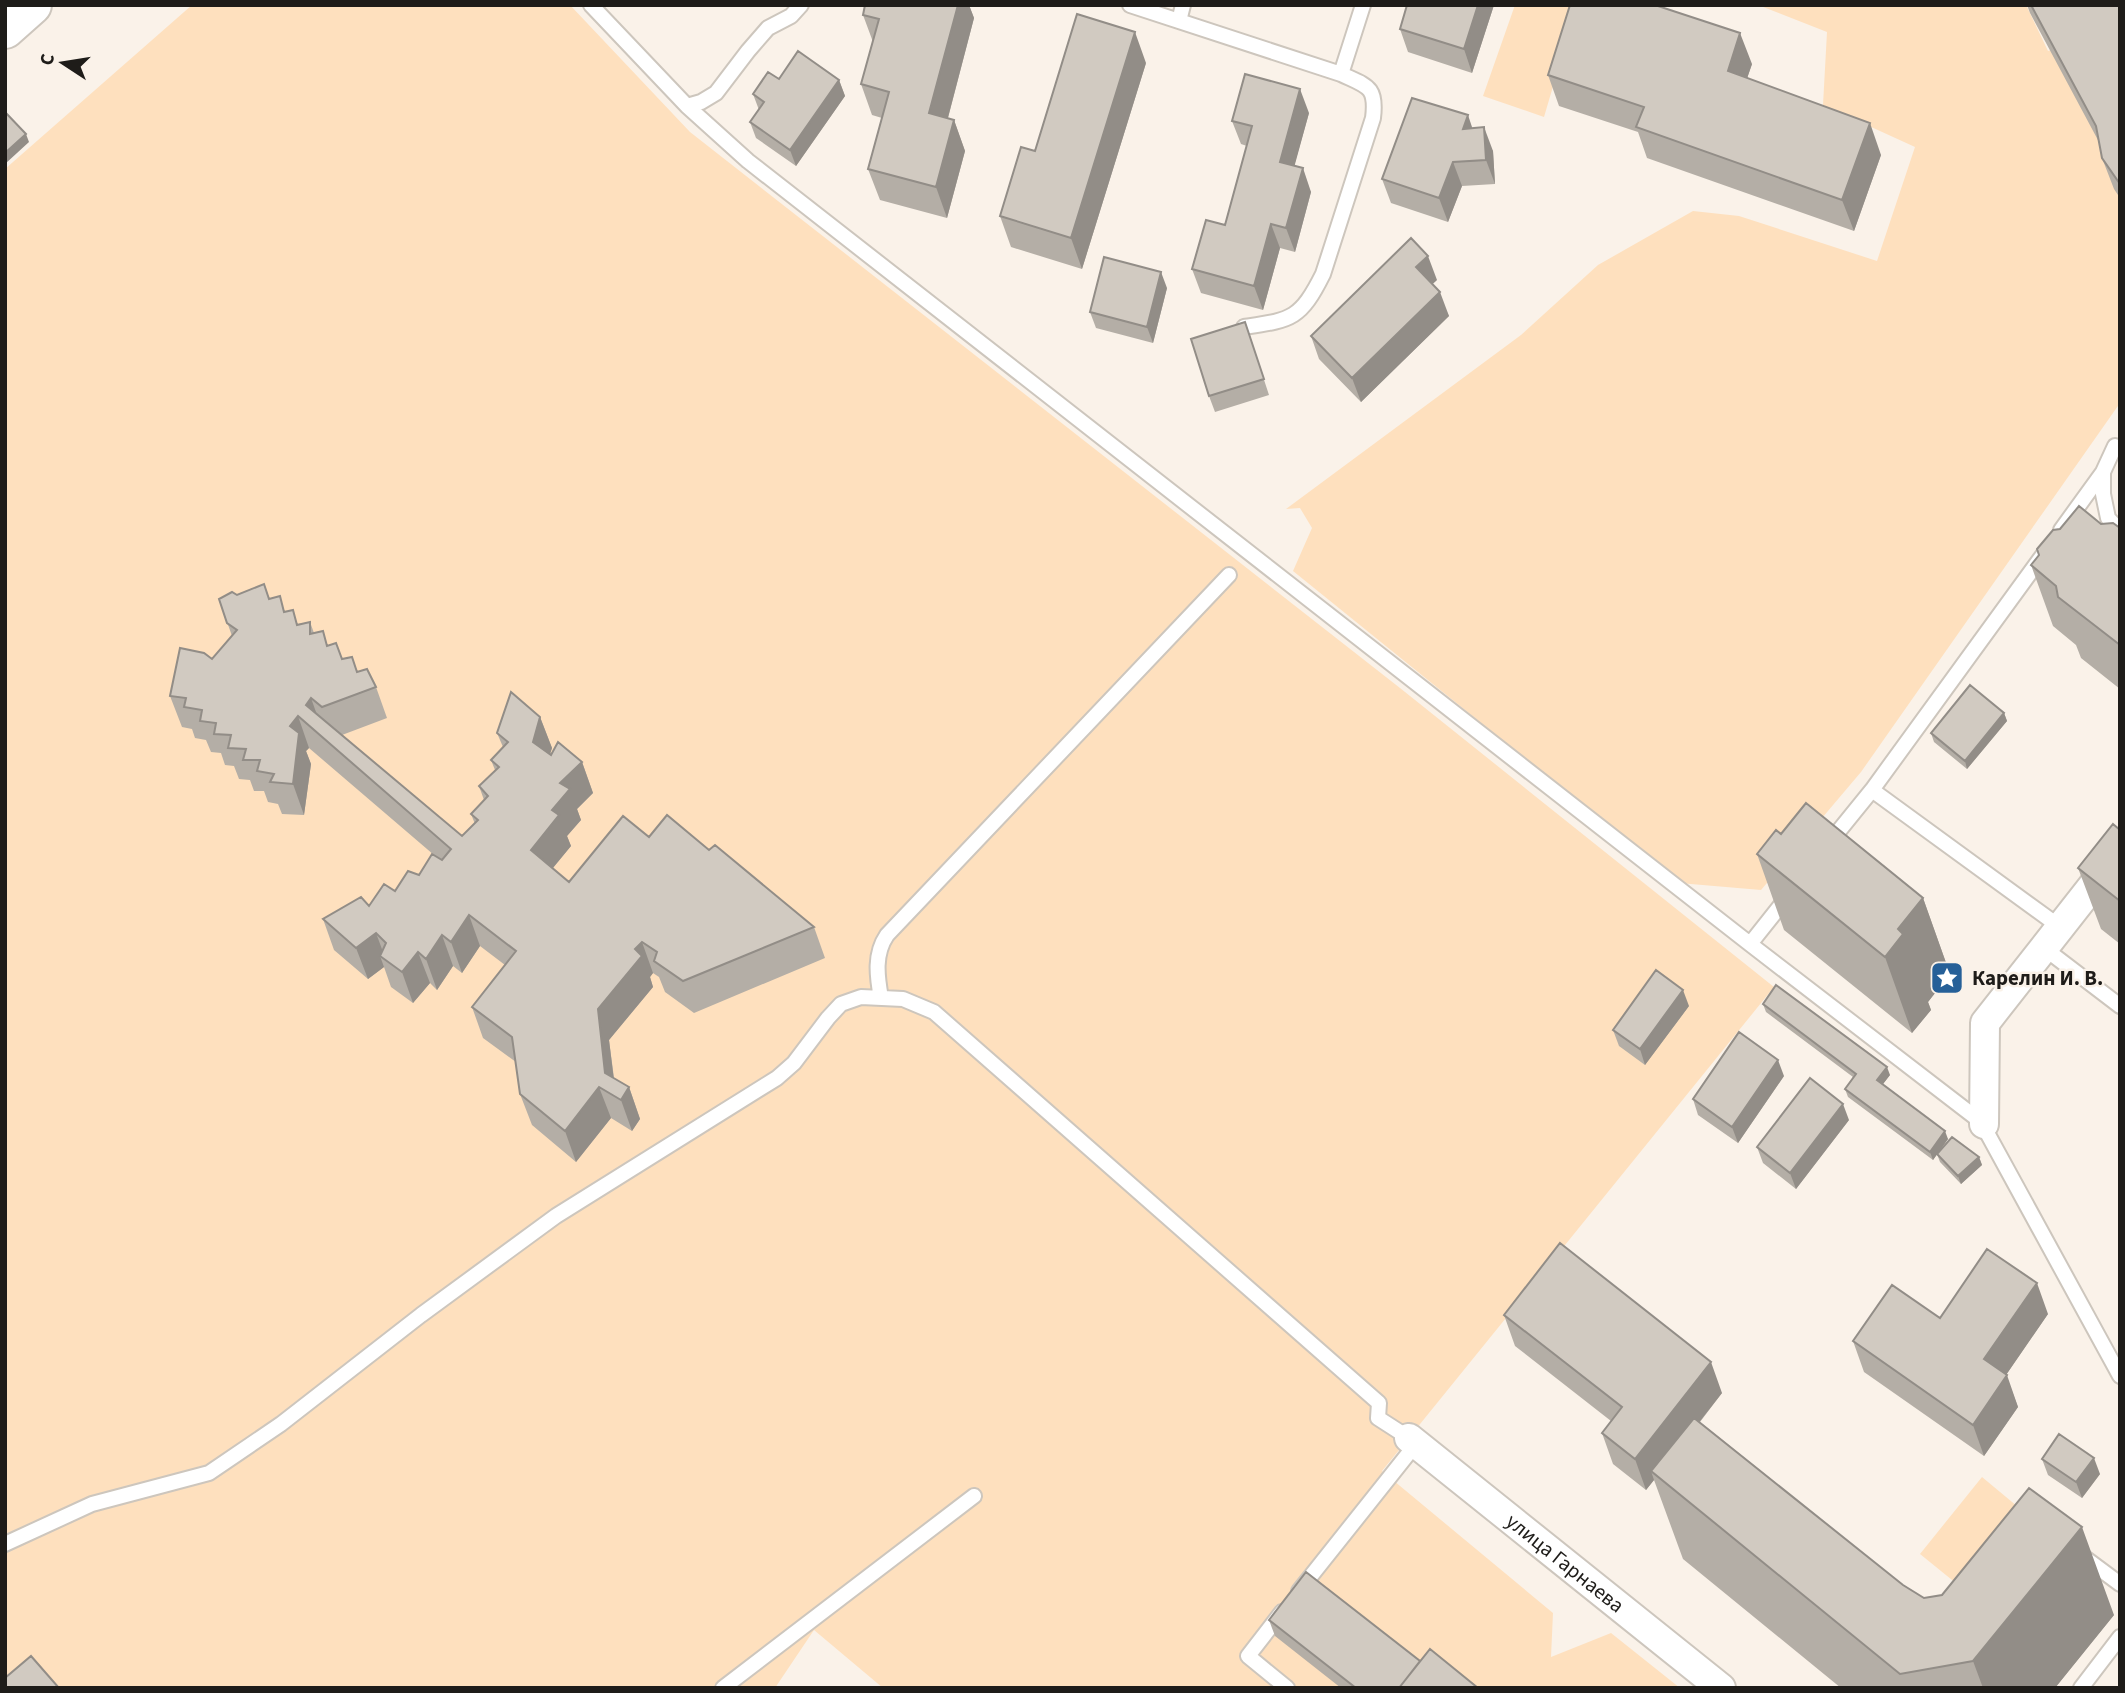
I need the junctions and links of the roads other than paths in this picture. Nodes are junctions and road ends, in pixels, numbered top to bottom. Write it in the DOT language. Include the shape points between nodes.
graph roads {
  1 [pos="32,5"];
  2 [pos="591,5"];
  3 [pos="801,5"];
  4 [pos="1130,5"];
  5 [pos="1184,5"];
  6 [pos="1363,5"];
  7 [pos="1179,21"];
  8 [pos="5,29"];
  9 [pos="1341,74"];
  10 [pos="687,107"];
  11 [pos="1244,327"];
  12 [pos="2115,446"];
  13 [pos="2103,472"];
  14 [pos="2120,531"];
  15 [pos="1229,575"];
  16 [pos="1872,790"];
  17 [pos="2120,851"];
  18 [pos="1823,852"];
  19 [pos="1799,882"];
  20 [pos="2052,937"];
  21 [pos="1750,944"];
  22 [pos="881,998"];
  23 [pos="2120,1006"];
  24 [pos="1984,1124"];
  25 [pos="2120,1376"];
  26 [pos="1413,1441"];
  27 [pos="974,1496"];
  28 [pos="5,1544"];
  29 [pos="2066,1544"];
  30 [pos="2120,1584"];
  31 [pos="2120,1637"];
  32 [pos="723,1688"];
  33 [pos="1287,1688"];
  34 [pos="1721,1688"];
  35 [pos="2081,1688"];
  1 -- 8 [label="street"];
  2 -- 10 [label="lane"];
  3 -- 10 [label="lane" via="768,28 716,93"];
  4 -- 7 [label="lane"];
  5 -- 7 [label="lane"];
  6 -- 9 [label="lane"];
  7 -- 9 [label="lane"];
  9 -- 11 [label="lane" via="1373,92 1375,102 1323,274 1298,312 1284,320"];
  10 -- 21 [label="lane" via="748,161"];
  12 -- 13 [label="lane"];
  13 -- 14 [label="lane" via="2108,517"];
  13 -- 16 [label="lane"];
  15 -- 22 [label="lane" via="887,934 877,958"];
  16 -- 18 [label="lane"];
  16 -- 20 [label="lane"];
  17 -- 20 [label="street"];
  19 -- 21 [label="lane"];
  20 -- 23 [label="lane"];
  20 -- 24 [label="street" via="1985,1023"];
  21 -- 24 [label="lane"];
  22 -- 26 [label="lane" via="903,999 934,1012 1379,1403 1378,1418"];
  22 -- 28 [label="lane" via="861,997 841,1004 777,1078 556,1216 209,1473 92,1504"];
  24 -- 25 [label="lane"];
  26 -- 33 [label="lane" via="1248,1656"];
  26 -- 34 [label="street, улица Гарнаева"];
  27 -- 32 [label="lane"];
  29 -- 30 [label="lane"];
  31 -- 35 [label="lane"];
}
